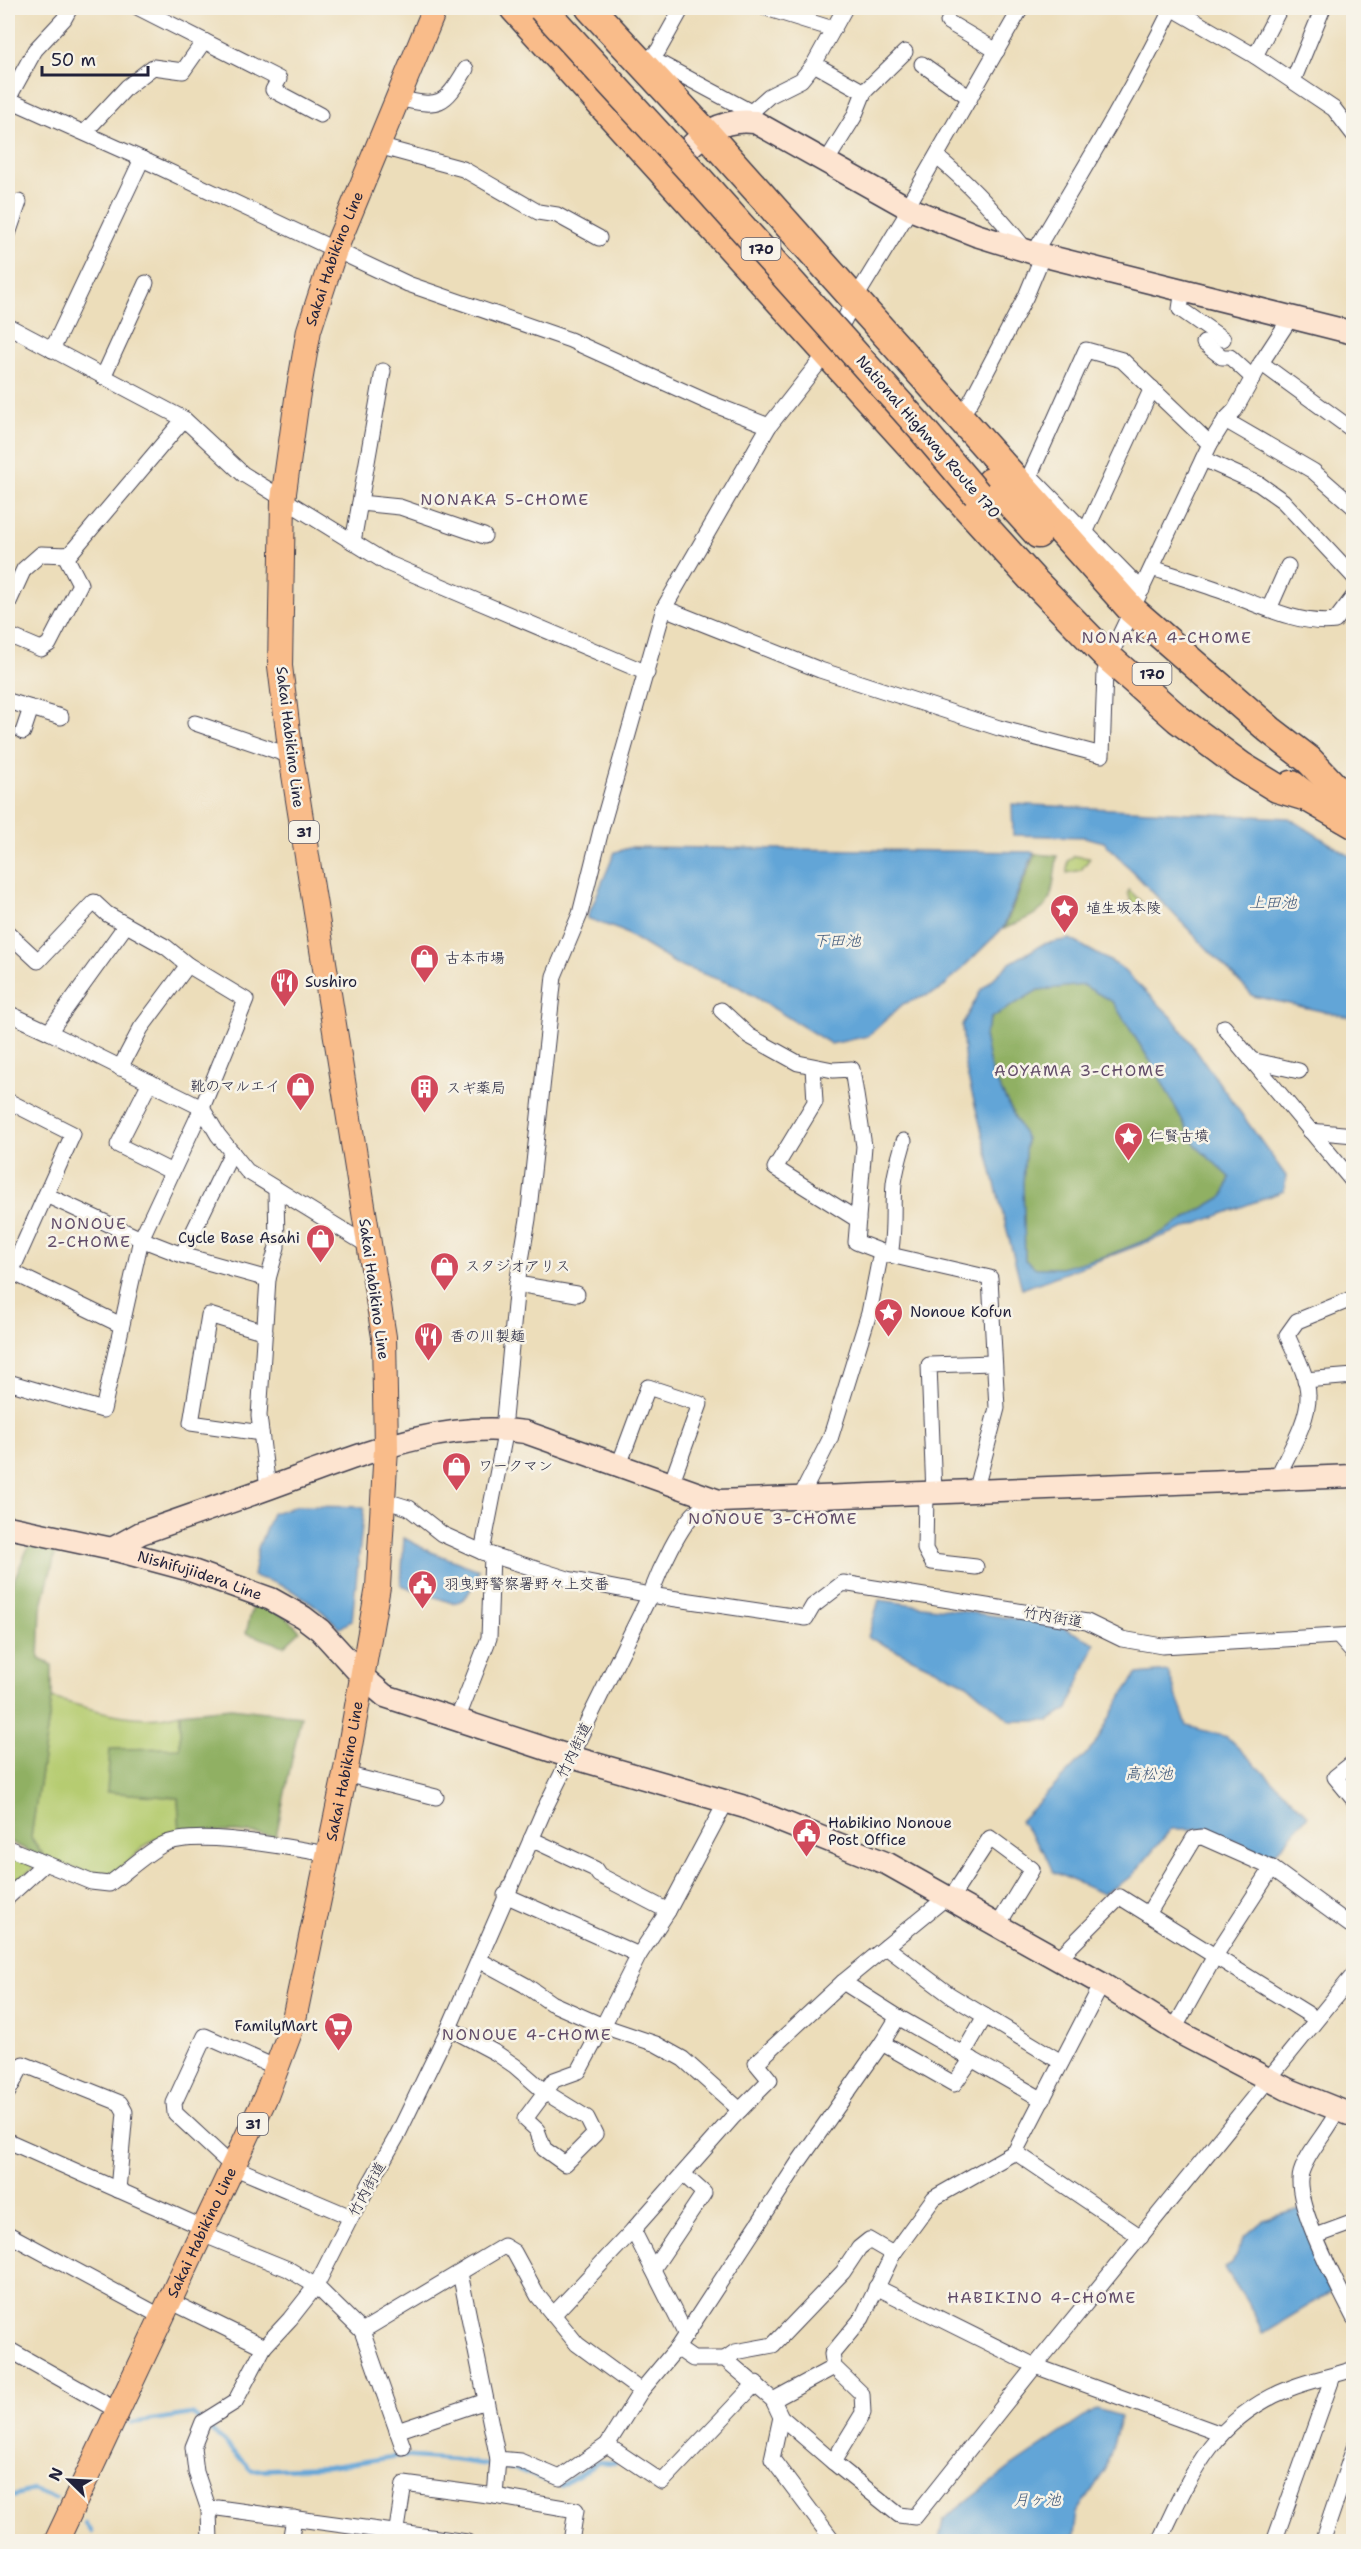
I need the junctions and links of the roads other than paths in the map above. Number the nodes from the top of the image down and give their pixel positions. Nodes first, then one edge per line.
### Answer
1 (70, 8) edge
2 (139, 8) edge
3 (435, 8) edge
4 (514, 8) edge
5 (542, 8) edge
6 (565, 8) edge
7 (590, 8) edge
8 (682, 8) edge
9 (766, 8) edge
10 (845, 8) edge
11 (1021, 8) edge
12 (1172, 8) edge
13 (1280, 8) edge
14 (1323, 8) edge
15 (948, 22) dead end
16 (833, 29) junction
17 (204, 41) junction
18 (997, 51) junction
19 (905, 52) dead end
20 (1255, 56) junction
21 (646, 61) junction
22 (814, 64) junction
23 (922, 64) dead end
24 (466, 69) dead end
25 (1293, 81) junction
26 (864, 92) junction
27 (398, 98) junction
28 (970, 98) junction
29 (8, 99) edge
30 (320, 115) dead end
31 (746, 116) junction
32 (85, 132) junction
33 (706, 133) junction
34 (1353, 135) edge
35 (378, 146) junction
36 (937, 157) junction
37 (142, 159) junction
38 (826, 162) junction
39 (664, 172) junction
40 (19, 202) dead end
41 (909, 208) junction
42 (8, 234) edge
43 (599, 238) dead end
44 (335, 250) junction
45 (1034, 253) junction
46 (146, 283) dead end
47 (1183, 290) junction
48 (855, 299) junction
49 (1292, 317) junction
50 (8, 326) edge
51 (1353, 333) edge
52 (1223, 339) dead end
53 (1204, 343) dead end
54 (52, 350) junction
55 (828, 351) junction
56 (1261, 363) junction
57 (383, 371) dead end
58 (103, 377) junction
59 (1253, 378) junction
60 (1152, 388) junction
61 (184, 419) junction
62 (1225, 420) junction
63 (769, 426) junction
64 (968, 426) junction
65 (1353, 431) edge
66 (1210, 444) junction
67 (1203, 459) junction
68 (1030, 475) junction
69 (984, 488) junction
70 (283, 500) junction
71 (360, 503) junction
72 (1353, 507) edge
73 (1085, 533) junction
74 (484, 536) dead end
75 (353, 542) junction
76 (65, 555) junction
77 (1288, 566) dead end
78 (1152, 568) junction
79 (1353, 577) edge
80 (1353, 596) edge
81 (8, 604) edge
82 (664, 608) junction
83 (1269, 609) junction
84 (1125, 625) junction
85 (8, 635) edge
86 (647, 672) junction
87 (8, 700) edge
88 (32, 708) junction
89 (61, 717) dead end
90 (195, 723) dead end
91 (23, 732) dead end
92 (291, 756) junction
93 (1347, 798) edge
94 (1353, 824) edge
95 (126, 925) junction
96 (8, 936) edge
97 (188, 965) junction
98 (721, 1010) dead end
99 (8, 1013) edge
100 (1224, 1027) dead end
101 (49, 1032) junction
102 (1251, 1060) junction
103 (813, 1067) junction
104 (120, 1068) junction
105 (1299, 1071) dead end
106 (150, 1082) junction
107 (8, 1101) edge
108 (202, 1108) junction
109 (1310, 1131) junction
110 (1353, 1135) edge
111 (904, 1141) dead end
112 (232, 1152) junction
113 (172, 1172) junction
114 (1353, 1183) edge
115 (276, 1189) junction
116 (46, 1195) junction
117 (858, 1220) junction
118 (141, 1239) junction
119 (369, 1246) junction
120 (886, 1253) junction
121 (182, 1255) junction
122 (10, 1276) edge
123 (268, 1279) junction
124 (517, 1284) junction
125 (578, 1294) dead end
126 (1353, 1298) edge
127 (121, 1325) junction
128 (265, 1332) junction
129 (993, 1363) junction
130 (1353, 1376) edge
131 (1305, 1380) junction
132 (8, 1382) edge
133 (505, 1429) junction
134 (261, 1432) junction
135 (386, 1448) junction
136 (618, 1466) junction
137 (1353, 1476) edge
138 (1277, 1478) junction
139 (671, 1484) junction
140 (268, 1488) junction
141 (975, 1492) junction
142 (930, 1494) junction
143 (800, 1498) junction
144 (383, 1500) junction
145 (719, 1501) junction
146 (8, 1527) edge
147 (112, 1549) junction
148 (487, 1554) junction
149 (976, 1567) dead end
150 (650, 1595) junction
151 (1346, 1636) edge
152 (1353, 1654) edge
153 (363, 1677) junction
154 (458, 1720) junction
155 (571, 1757) junction
156 (1353, 1762) edge
157 (345, 1774) junction
158 (436, 1797) dead end
159 (1353, 1800) edge
160 (726, 1802) junction
161 (531, 1839) junction
162 (8, 1848) edge
163 (328, 1854) junction
164 (44, 1864) junction
165 (1272, 1868) junction
166 (505, 1895) junction
167 (8, 1897) edge
168 (950, 1897) junction
169 (668, 1911) junction
170 (1148, 1914) junction
171 (998, 1925) junction
172 (1353, 1928) edge
173 (886, 1947) junction
174 (639, 1955) junction
175 (1215, 1956) junction
176 (1058, 1959) junction
177 (479, 1960) junction
178 (843, 1982) junction
179 (1351, 1982) edge
180 (1102, 1984) junction
181 (985, 2016) junction
182 (898, 2017) junction
183 (1316, 2019) junction
184 (603, 2026) junction
185 (449, 2028) junction
186 (1174, 2029) junction
187 (882, 2043) junction
188 (967, 2057) junction
189 (1061, 2062) junction
190 (277, 2068) junction
191 (1269, 2080) junction
192 (8, 2092) edge
193 (545, 2092) junction
194 (1043, 2100) junction
195 (740, 2110) junction
196 (1346, 2113) edge
197 (8, 2140) edge
198 (1015, 2152) junction
199 (233, 2167) junction
200 (683, 2174) junction
201 (118, 2190) junction
202 (351, 2217) junction
203 (1353, 2222) edge
204 (633, 2230) junction
205 (203, 2231) junction
206 (1316, 2236) junction
207 (9, 2238) edge
208 (1141, 2238) junction
209 (893, 2254) junction
210 (652, 2269) junction
211 (460, 2274) junction
212 (316, 2286) junction
213 (876, 2287) junction
214 (1348, 2291) edge
215 (166, 2309) junction
216 (553, 2315) junction
217 (1353, 2318) edge
218 (362, 2331) junction
219 (681, 2341) junction
220 (264, 2347) junction
221 (8, 2349) edge
222 (725, 2359) junction
223 (1035, 2366) junction
224 (834, 2367) junction
225 (1353, 2369) edge
226 (1334, 2376) junction
227 (756, 2383) junction
228 (640, 2391) junction
229 (773, 2400) junction
230 (486, 2401) junction
231 (118, 2411) junction
232 (781, 2417) junction
233 (397, 2431) junction
234 (1221, 2434) junction
235 (607, 2445) junction
236 (403, 2447) dead end
237 (1353, 2448) edge
238 (498, 2459) junction
239 (833, 2462) junction
240 (495, 2496) junction
241 (209, 2510) junction
242 (294, 2518) junction
243 (396, 2536) edge
244 (56, 2541) edge
245 (210, 2541) edge
246 (290, 2541) edge
247 (467, 2541) edge
248 (571, 2541) edge
249 (834, 2541) edge
250 (1159, 2541) edge
251 (1274, 2541) edge
252 (1322, 2541) edge

1 - 29 street
2 - 17 street
3 - 27 main road, Sakai Habikino Line / 31
4 - 39 highway
5 - 69 highway, National Highway Route 170 / 170, bridge
6 - 69 highway, National Highway Route 170 / 170
7 - 21 highway
8 - 21 street
9 - 16 street
10 - 16 street
11 - 18 street
12 - 20 street
12 - 45 street
13 - 20 street
14 - 25 street
15 - 18 street
16 - 22 street
17 - 30 street
17 - 32 street
18 - 28 street
19 - 26 street
20 - 25 street
21 - 31 street
21 - 33 highway
22 - 26 street
22 - 31 street
23 - 28 street
24 - 27 street
25 - 34 street
26 - 38 street
27 - 35 main road, Sakai Habikino Line / 31
28 - 36 street
29 - 32 street
31 - 33 street
31 - 38 street
32 - 37 street
33 - 39 street
33 - 48 highway
35 - 43 street
35 - 44 main road, Sakai Habikino Line / 31
36 - 41 street
36 - 45 street
37 - 44 street
37 - 54 street
38 - 41 street
39 - 55 highway
40 - 42 street
41 - 45 street
41 - 48 street
44 - 63 street
44 - 70 main road, Sakai Habikino Line / 31
45 - 47 street
45 - 64 street
46 - 58 street
47 - 49 street
47 - 52 street
48 - 55 street
48 - 64 highway
49 - 51 street
49 - 56 street
50 - 54 street
53 - 59 street
54 - 58 street
55 - 63 street
55 - 84 highway
56 - 59 street
56 - 65 street
57 - 71 street
58 - 61 street
59 - 62 street
60 - 66 street
60 - 68 street
60 - 73 street
61 - 70 street
61 - 76 street
62 - 66 street
62 - 72 street
63 - 82 street
64 - 68 street
64 - 84 highway
66 - 67 street
67 - 78 street
67 - 79 street
68 - 73 street
69 - 84 highway, National Highway Route 170 / 170
70 - 75 street
70 - 92 main road, Sakai Habikino Line / 31
71 - 74 street
71 - 75 street
73 - 84 street
75 - 86 street
76 - 81 street
76 - 85 street
77 - 83 street
78 - 83 street
78 - 84 street
80 - 83 street
82 - 84 street
82 - 86 street
84 - 93 highway, National Highway Route 170 / 170
84 - 94 highway
86 - 124 street
87 - 88 street
88 - 89 street
88 - 91 street
90 - 92 street
92 - 119 main road, Sakai Habikino Line / 31
95 - 96 street
95 - 97 street
95 - 101 street
97 - 104 street
97 - 108 street
98 - 103 street
99 - 101 street
100 - 102 street
101 - 104 street
102 - 105 street
102 - 109 street
103 - 117 street
103 - 117 street
104 - 106 street
106 - 108 street
106 - 113 street
107 - 116 street
108 - 112 street
108 - 113 street
109 - 110 street
109 - 114 street
111 - 120 street
112 - 115 street
112 - 121 street
113 - 118 street
115 - 119 street
115 - 123 street
116 - 118 street
116 - 122 street
117 - 120 street
118 - 121 street
118 - 127 street
119 - 135 main road, Sakai Habikino Line / 31
120 - 129 street
120 - 143 street
121 - 123 street
122 - 127 street
123 - 128 street
124 - 125 street
124 - 133 street
126 - 131 street
127 - 132 street
128 - 134 street
128 - 134 street
129 - 141 street
129 - 142 street
130 - 131 street
131 - 138 street
133 - 135 street
133 - 136 street
133 - 148 street
134 - 140 street
135 - 140 street
135 - 144 main road, Sakai Habikino Line / 31
136 - 139 street
136 - 139 street
137 - 138 street
138 - 141 street
139 - 145 street
140 - 147 street
141 - 142 street
142 - 143 street
142 - 149 street
143 - 145 street
144 - 148 street
144 - 153 main road, Sakai Habikino Line / 31
145 - 150 street
146 - 147 street, Nishifujiidera Line
147 - 153 street, Nishifujiidera Line
148 - 150 street
148 - 154 street
150 - 151 street, 竹内街道
150 - 155 street, 竹内街道
151 - 152 street
153 - 154 street, Nishifujiidera Line
153 - 157 main road, Sakai Habikino Line / 31
154 - 155 street, Nishifujiidera Line
155 - 160 street, Nishifujiidera Line
155 - 161 street, 竹内街道
156 - 159 street
157 - 158 street
157 - 163 main road, Sakai Habikino Line / 31
160 - 168 street, Nishifujiidera Line
160 - 169 street
161 - 166 street, 竹内街道
161 - 169 street
162 - 164 street
163 - 164 street
163 - 190 main road, Sakai Habikino Line / 31
164 - 167 street
165 - 170 street
165 - 172 street
165 - 175 street
166 - 174 street
166 - 177 street, 竹内街道
168 - 171 street, Nishifujiidera Line
168 - 171 street
168 - 173 street
169 - 174 street
170 - 175 street
170 - 176 street
171 - 176 street, Nishifujiidera Line
173 - 178 street
173 - 181 street
174 - 184 street
175 - 183 street
175 - 186 street
176 - 180 street, Nishifujiidera Line
177 - 184 street
177 - 185 street, 竹内街道
178 - 182 street
178 - 195 street
179 - 183 street
180 - 186 street, Nishifujiidera Line
180 - 189 street
181 - 188 street
181 - 189 street
182 - 187 street
182 - 188 street
183 - 191 street
184 - 193 street
184 - 195 street
185 - 193 street
185 - 202 street, 竹内街道
186 - 191 street, Nishifujiidera Line
187 - 188 street
187 - 219 street
188 - 194 street
189 - 194 street
190 - 199 main road, Sakai Habikino Line / 31
190 - 199 street
191 - 196 street, Nishifujiidera Line
191 - 208 street
192 - 201 street
193 - 193 street
194 - 198 street
195 - 200 street
196 - 206 street
197 - 201 street
198 - 208 street
198 - 209 street
199 - 202 street
199 - 205 main road, Sakai Habikino Line / 31
200 - 204 street
200 - 210 street
201 - 205 street
202 - 212 street, 竹内街道
203 - 206 street
204 - 210 street
204 - 216 street
205 - 212 street
205 - 215 main road, Sakai Habikino Line / 31
206 - 214 street
207 - 215 street
208 - 223 street
209 - 213 street
209 - 222 street
210 - 219 street
211 - 216 street
211 - 218 street
211 - 230 street
212 - 218 street
212 - 220 street, 竹内街道
213 - 223 street
213 - 224 street
214 - 217 street
215 - 220 street
215 - 231 main road, Sakai Habikino Line / 31
216 - 228 street
218 - 233 street
219 - 222 street
219 - 228 street
220 - 241 street, 竹内街道
221 - 231 street
222 - 227 street
223 - 234 street
223 - 239 street
224 - 229 street
224 - 239 street
225 - 226 street
226 - 234 street
226 - 251 street
227 - 229 street
227 - 235 street
228 - 235 street
229 - 232 street
230 - 233 street
230 - 238 street
231 - 244 main road, Sakai Habikino Line / 31
232 - 239 street
232 - 249 street
233 - 236 street
234 - 250 street
235 - 238 street
237 - 252 street
238 - 240 street
240 - 243 street
240 - 248 street
241 - 242 street
241 - 245 street, 竹内街道
242 - 243 street
242 - 246 street
243 - 247 street

